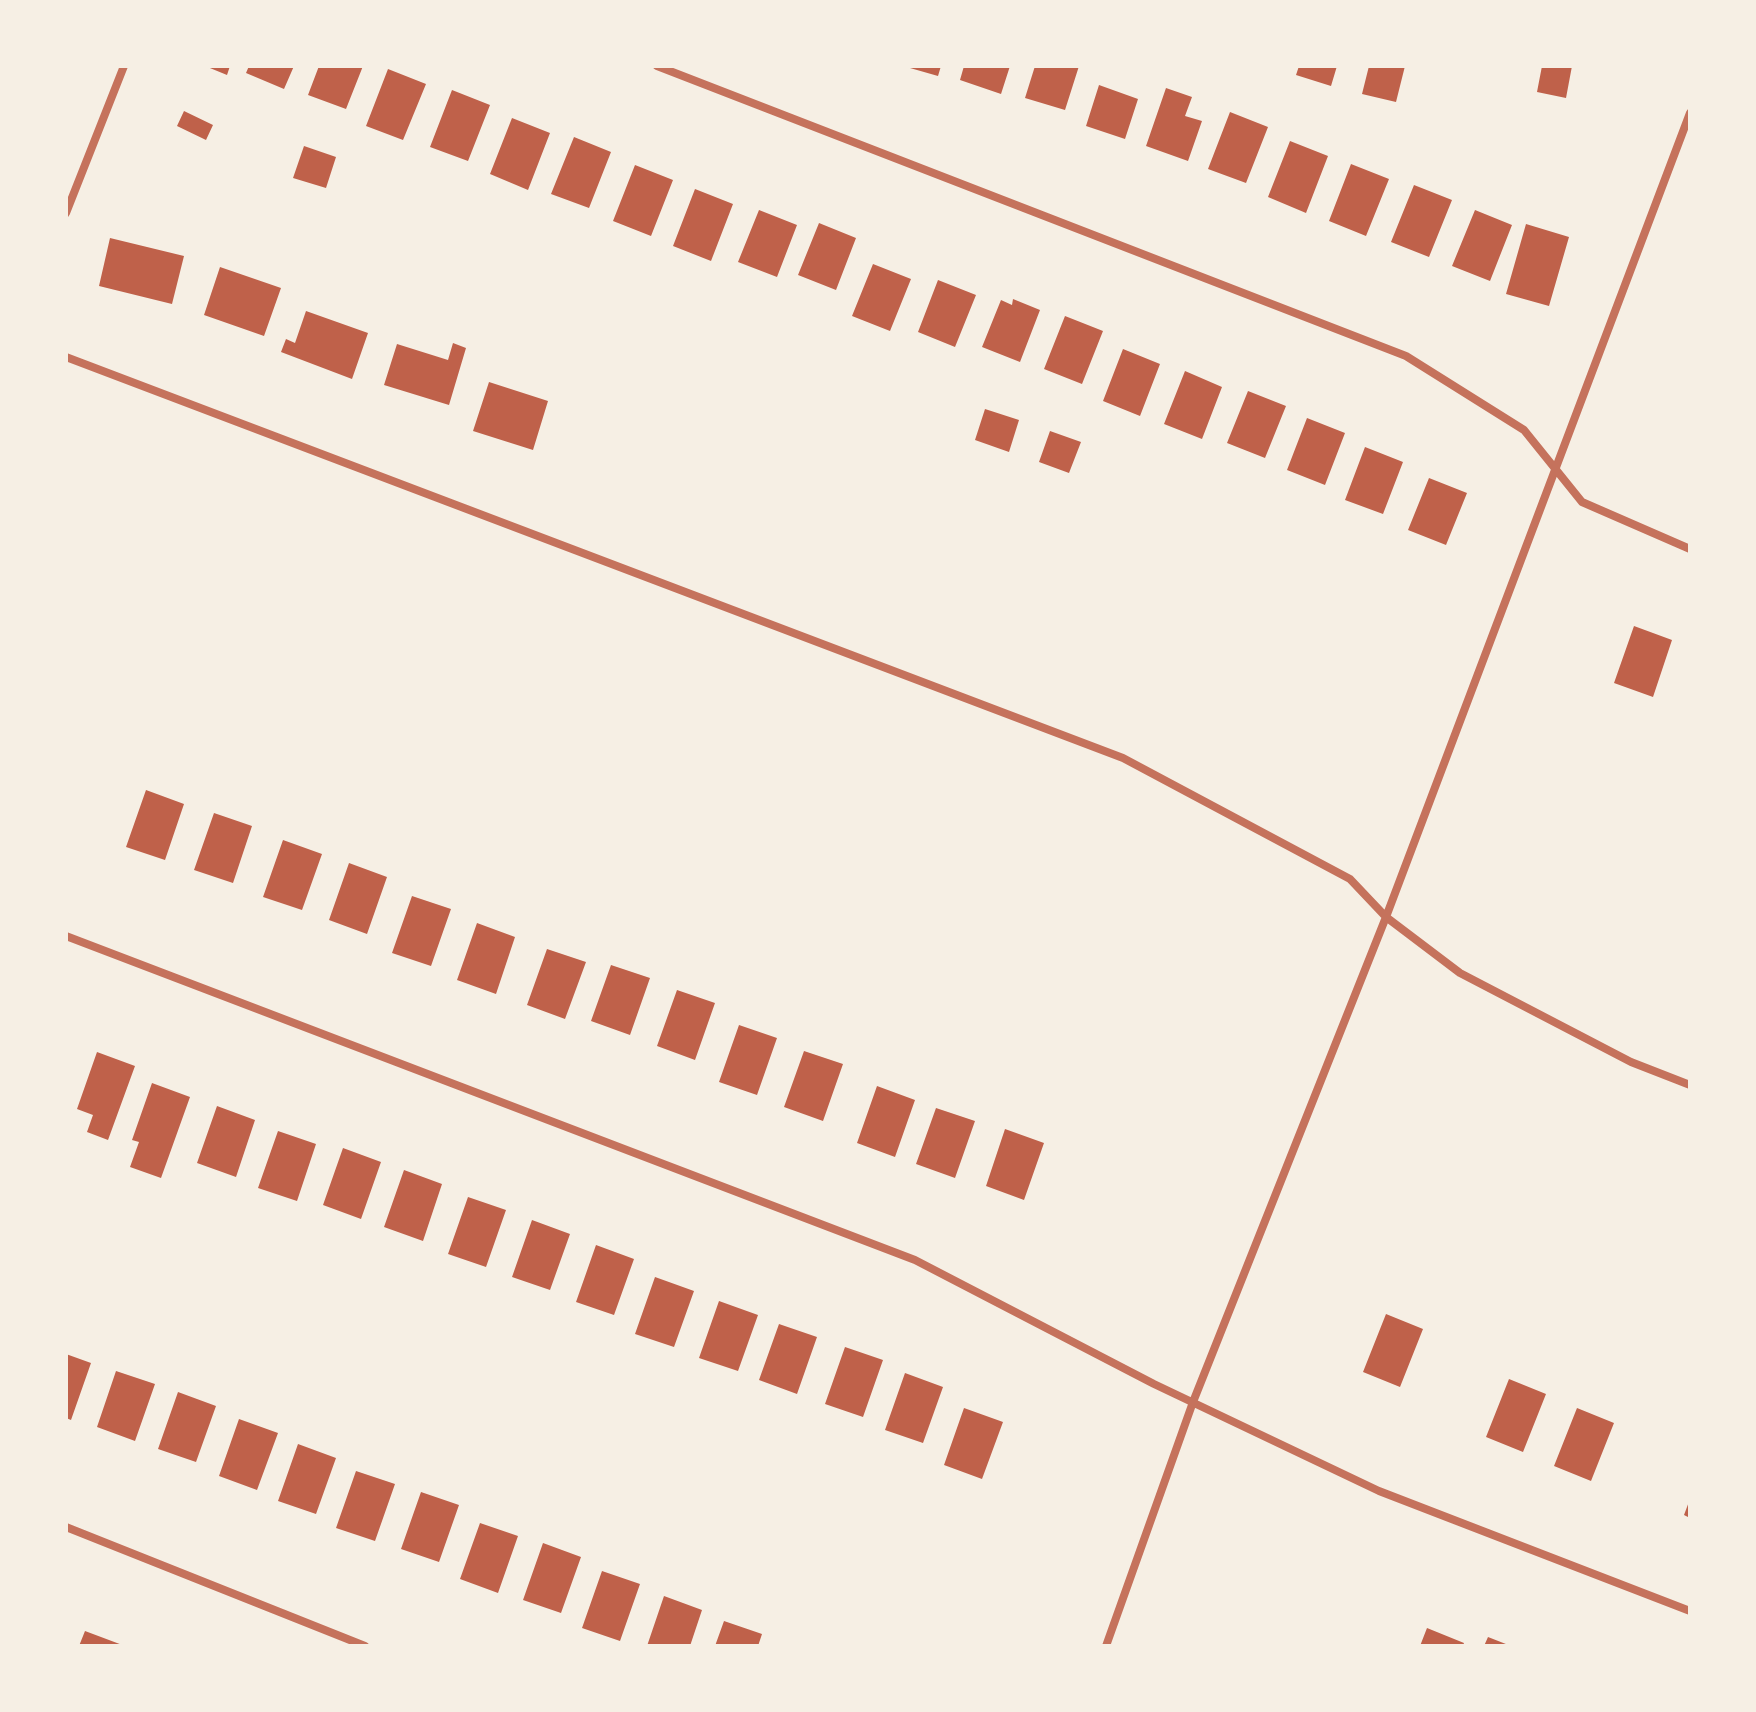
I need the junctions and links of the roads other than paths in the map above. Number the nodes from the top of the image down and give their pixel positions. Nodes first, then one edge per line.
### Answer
1 (124, 66) edge
2 (657, 66) edge
3 (1690, 113) edge
4 (66, 213) edge
5 (66, 357) edge
6 (1554, 470) junction
7 (1690, 549) edge
8 (1386, 917) junction
9 (66, 936) edge
10 (1690, 1085) edge
11 (1193, 1402) junction
12 (66, 1527) edge
13 (1690, 1611) edge
14 (365, 1646) edge
15 (1106, 1646) edge

1 - 4 street
2 - 6 street
3 - 6 street
5 - 8 street
6 - 7 street
6 - 8 street
8 - 10 street
8 - 11 street
9 - 11 street
11 - 13 street
11 - 15 street
12 - 14 street

